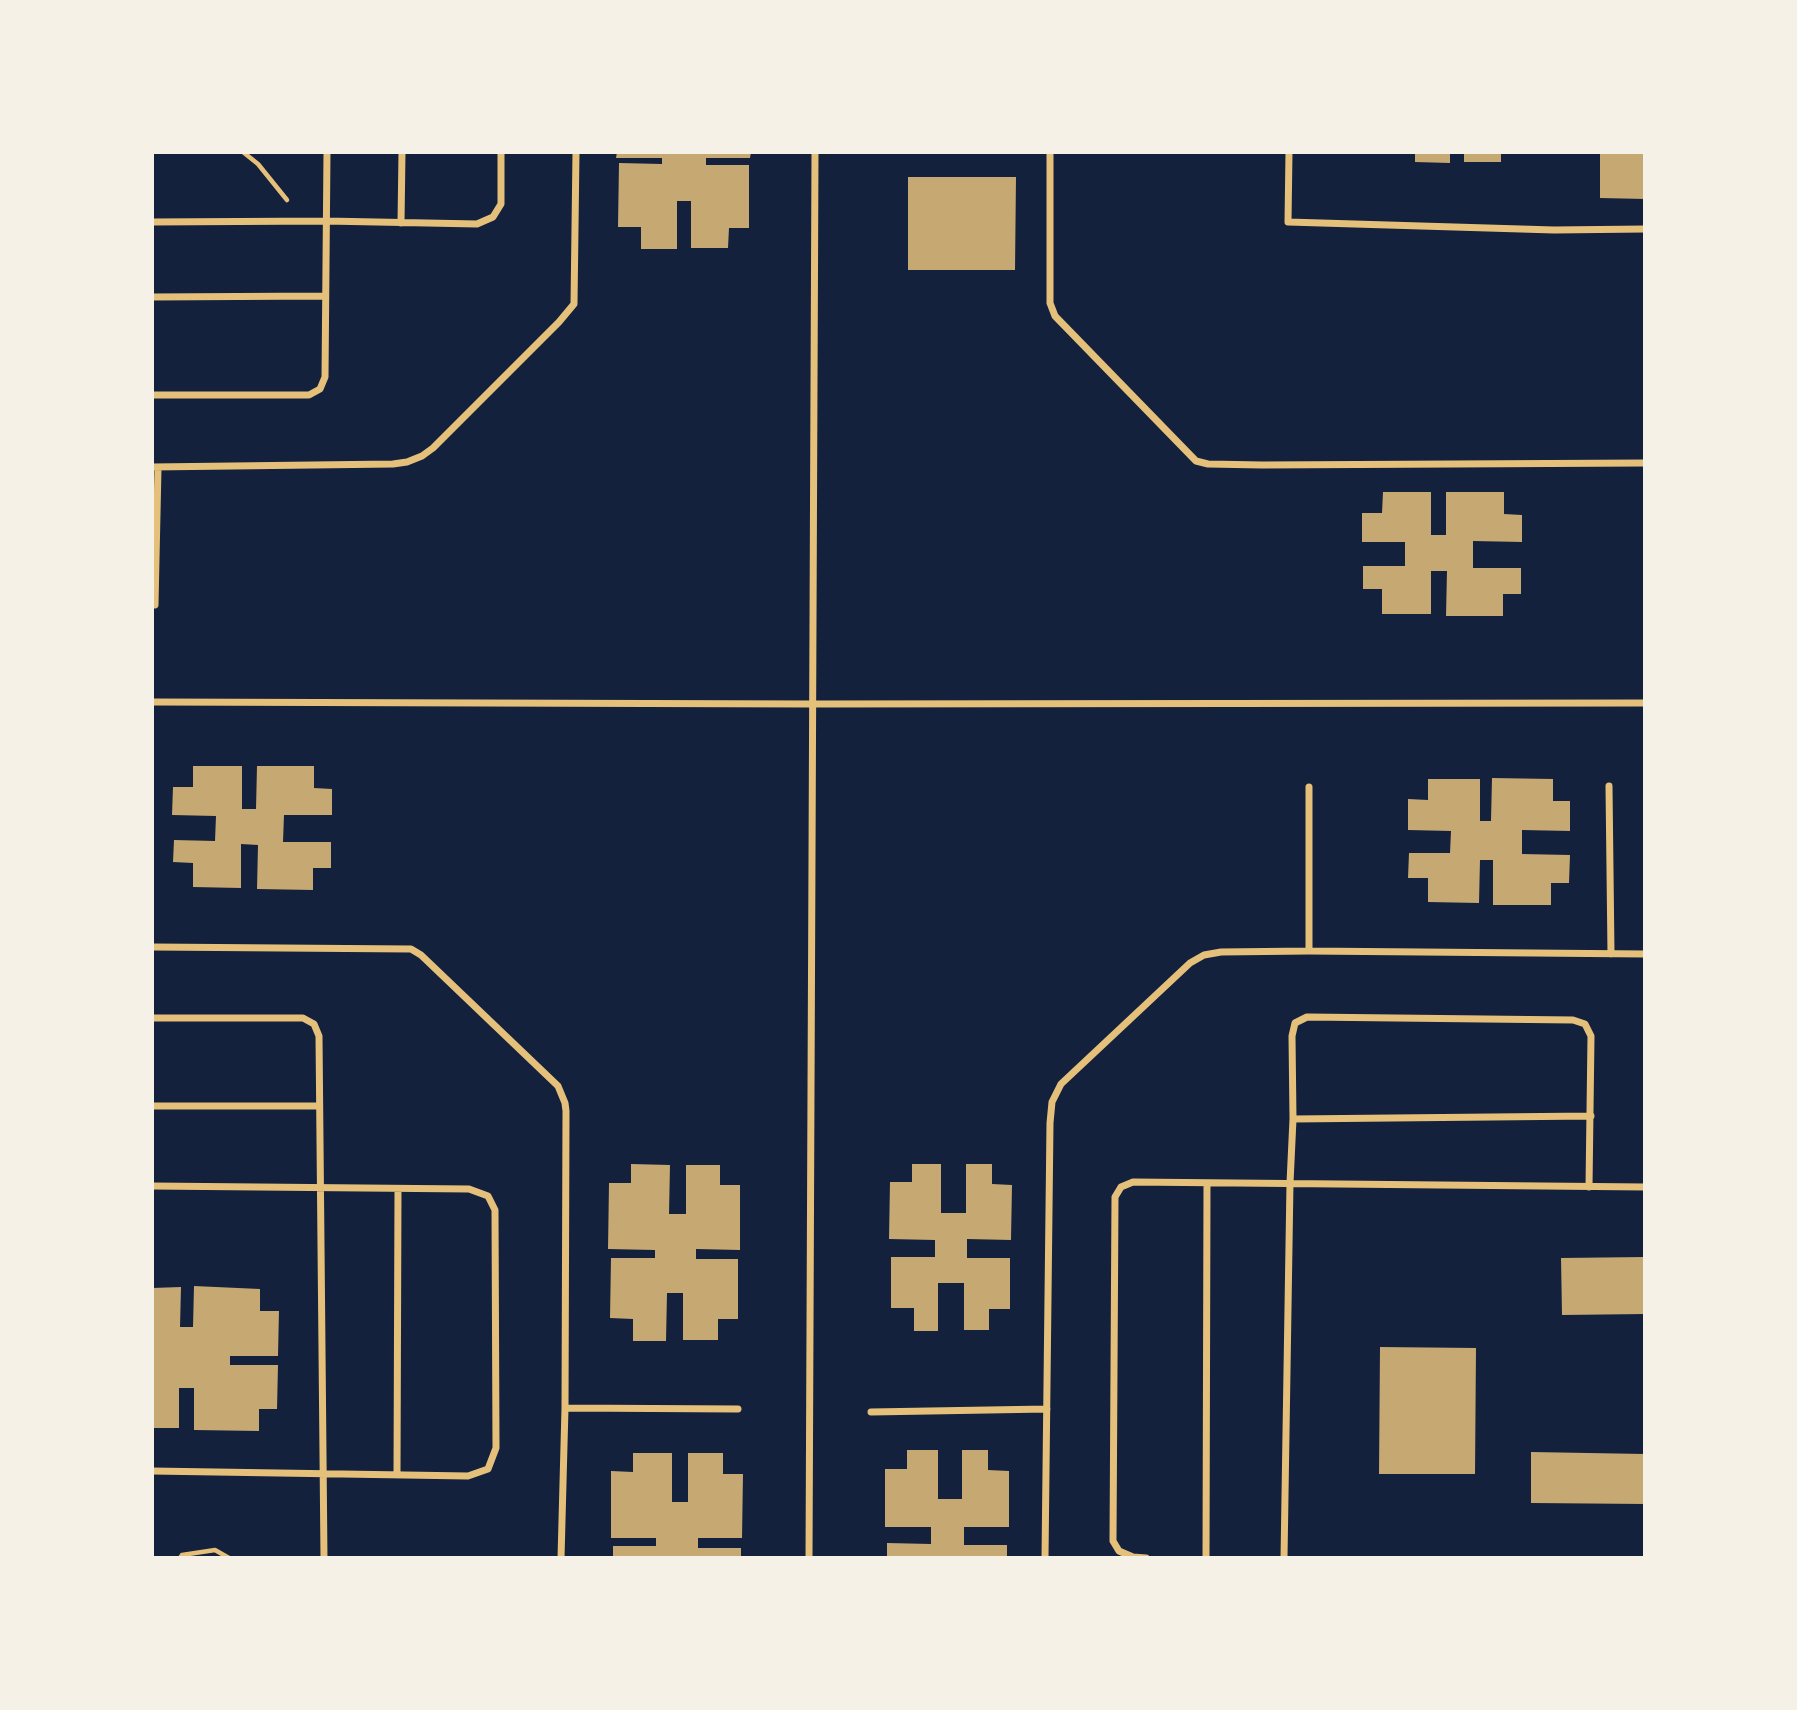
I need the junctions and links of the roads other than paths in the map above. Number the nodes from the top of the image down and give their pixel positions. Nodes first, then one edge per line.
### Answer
1 (327, 152) edge
2 (402, 152) edge
3 (501, 152) edge
4 (576, 152) edge
5 (815, 152) edge
6 (1050, 152) edge
7 (1289, 152) edge
8 (326, 221) junction
9 (152, 222) edge
10 (401, 223) junction
11 (1645, 229) edge
12 (326, 296) junction
13 (152, 297) edge
14 (152, 395) edge
15 (1645, 463) edge
16 (155, 468) edge
17 (155, 605) dead end
18 (152, 702) edge
19 (1645, 703) edge
20 (812, 704) junction
21 (1609, 786) dead end
22 (1310, 787) dead end
23 (152, 947) edge
24 (1309, 951) junction
25 (1611, 954) junction
26 (1645, 954) edge
27 (152, 1018) edge
28 (152, 1106) edge
29 (318, 1106) junction
30 (1591, 1116) junction
31 (1293, 1119) junction
32 (1207, 1183) junction
33 (1290, 1183) junction
34 (152, 1186) edge
35 (1589, 1187) junction
36 (1645, 1187) edge
37 (321, 1188) junction
38 (398, 1189) junction
39 (565, 1408) junction
40 (738, 1409) dead end
41 (1047, 1409) junction
42 (871, 1412) dead end
43 (152, 1471) edge
44 (324, 1474) junction
45 (397, 1474) junction
46 (324, 1558) edge
47 (561, 1558) edge
48 (809, 1558) edge
49 (1045, 1558) edge
50 (1146, 1558) edge
51 (1206, 1558) edge
52 (1284, 1558) edge

1 - 8 street
2 - 10 street
3 - 10 street
4 - 16 street
5 - 20 street
6 - 15 street
7 - 11 street
8 - 9 street
8 - 10 street
8 - 12 street
12 - 13 street
12 - 14 street
16 - 17 street
18 - 20 street
19 - 20 street
20 - 48 street
21 - 25 street
22 - 24 street
23 - 39 street
24 - 25 street
24 - 41 street
25 - 26 street
27 - 29 street
28 - 29 street
29 - 37 street
30 - 31 street
30 - 31 street
30 - 35 street
31 - 33 street
32 - 33 street
32 - 50 street
32 - 51 street
33 - 35 street
33 - 52 street
34 - 37 street
35 - 36 street
37 - 38 street
37 - 44 street
38 - 45 street
38 - 45 street
39 - 40 street
39 - 47 street
41 - 42 street
41 - 49 street
43 - 44 street
44 - 45 street
44 - 46 street

